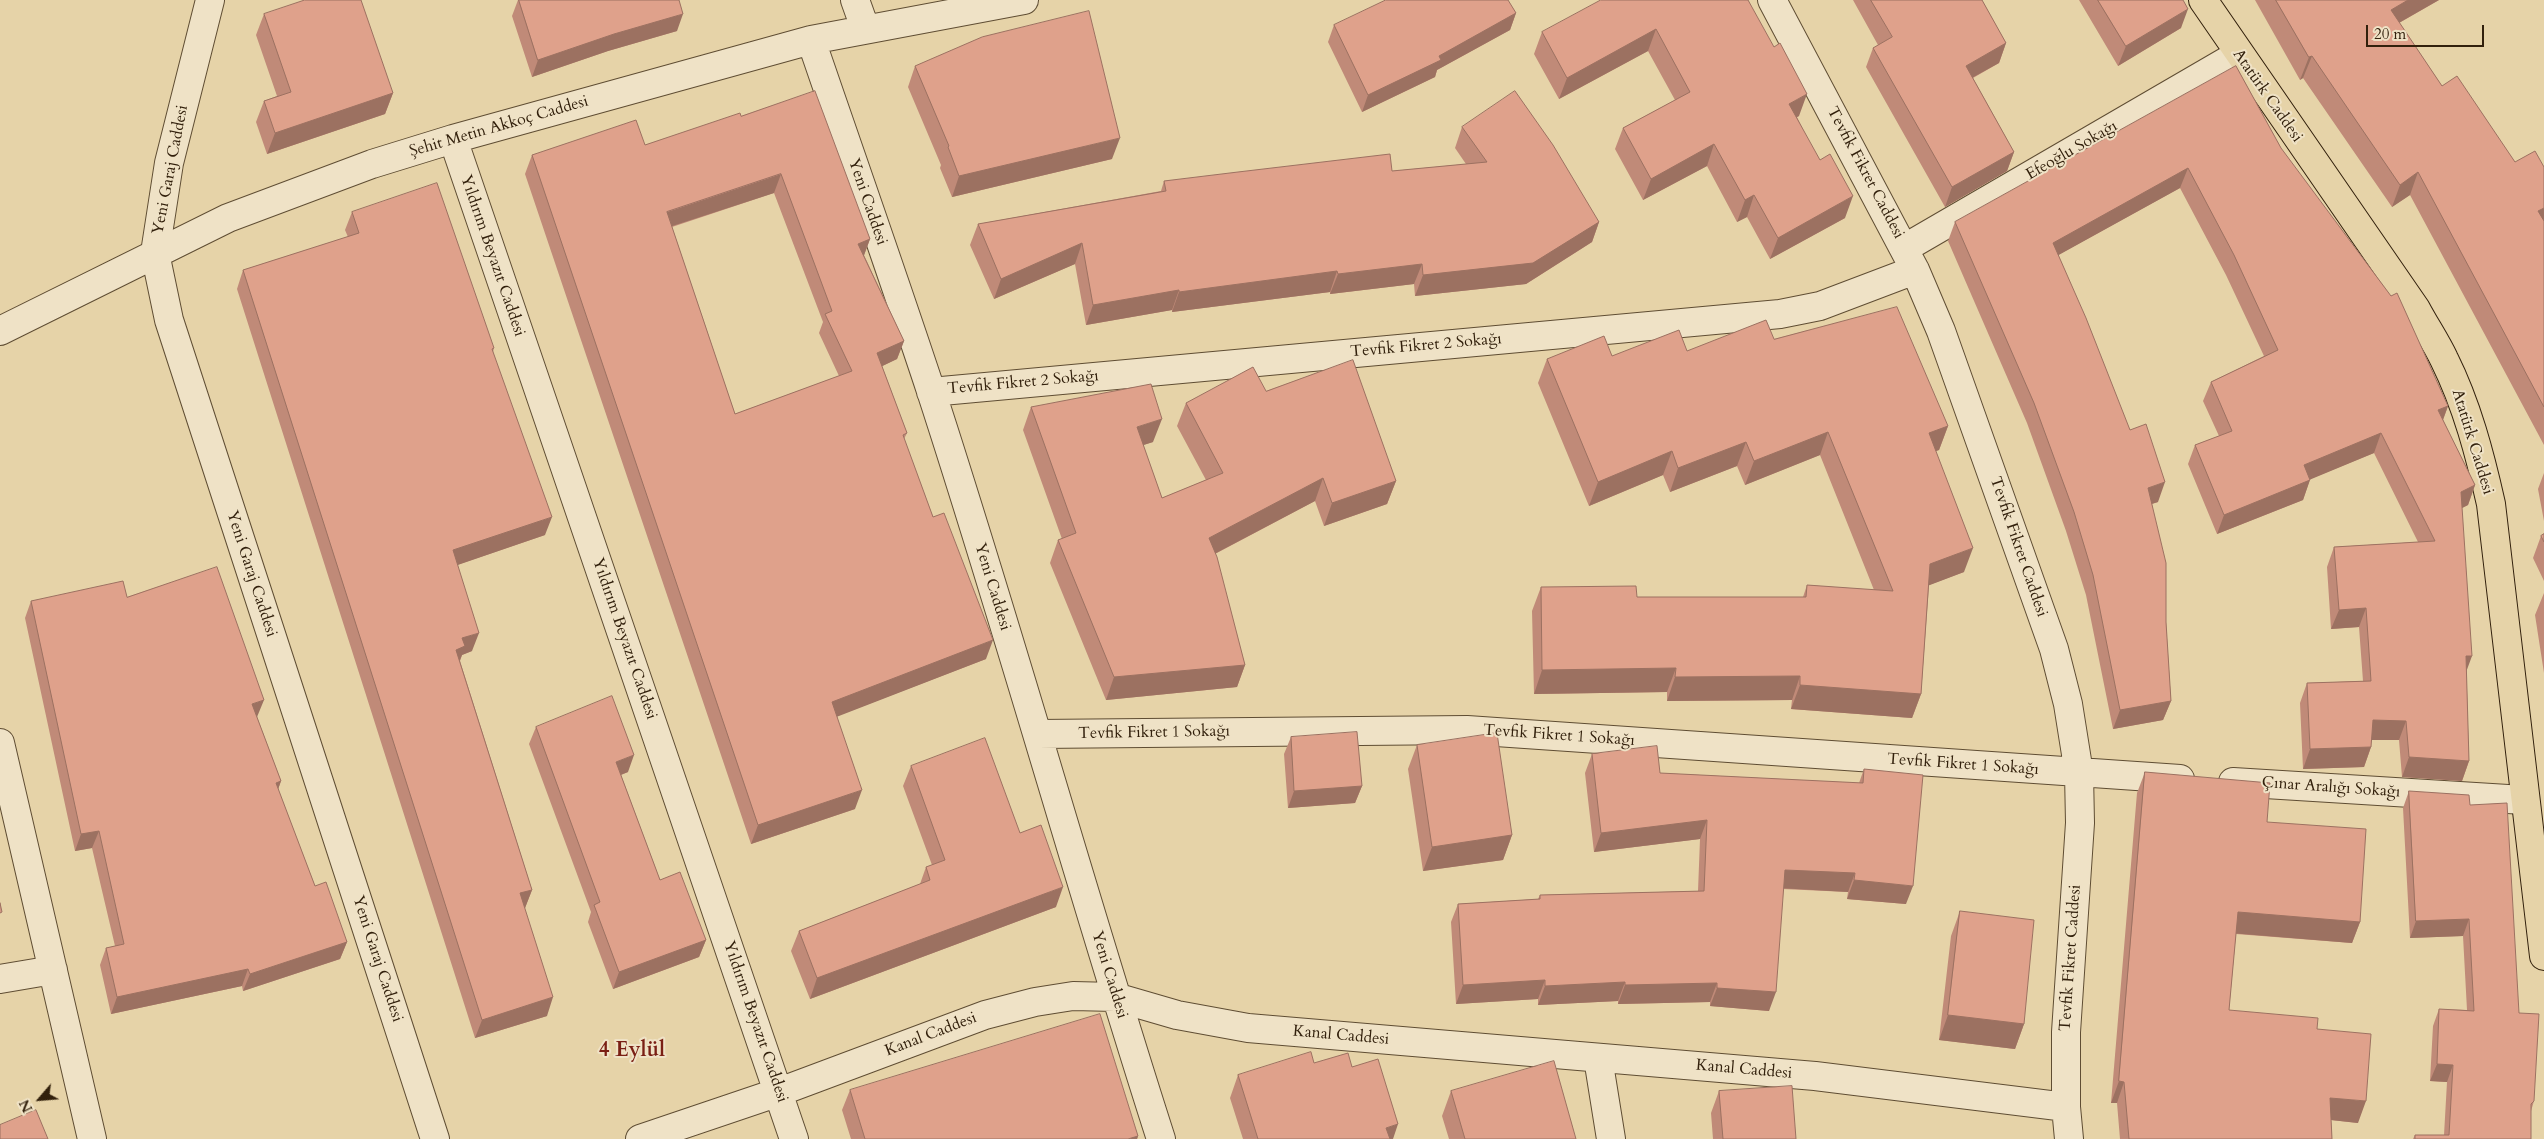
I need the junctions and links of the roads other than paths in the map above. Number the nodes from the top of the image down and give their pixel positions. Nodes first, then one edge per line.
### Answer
1 (210, 0) edge
2 (855, 0) edge
3 (1024, 0) edge
4 (1772, 0) edge
5 (2203, 0) edge
6 (865, 28) junction
7 (811, 40) junction
8 (2238, 54) junction
9 (452, 139) junction
10 (154, 253) junction
11 (1910, 259) junction
12 (0, 330) edge
13 (931, 392) junction
14 (1038, 734) junction
15 (0, 743) edge
16 (2079, 773) junction
17 (2524, 800) junction
18 (2544, 956) edge
19 (53, 970) junction
20 (0, 978) edge
21 (1116, 997) junction
22 (1598, 1058) junction
23 (779, 1092) junction
24 (2066, 1107) junction
25 (92, 1139) edge
26 (435, 1139) edge
27 (640, 1139) edge
28 (794, 1139) edge
29 (1161, 1139) edge
30 (1611, 1139) edge
31 (2069, 1139) edge

1 - 10 street, Yeni Garaj Caddesi
2 - 6 street
3 - 6 street, Şehit Metin Akkoç Caddesi
4 - 11 street, Tevfik Fikret Caddesi
5 - 8 main road, Atatürk Caddesi
6 - 7 street, Şehit Metin Akkoç Caddesi
7 - 9 street, Şehit Metin Akkoç Caddesi
7 - 13 street, Yeni Caddesi
8 - 11 street, Efeoğlu Sokağı
8 - 17 main road, Atatürk Caddesi
9 - 10 street, Şehit Metin Akkoç Caddesi
9 - 23 street, Yıldırım Beyazıt Caddesi
10 - 12 street, Şehit Metin Akkoç Caddesi
10 - 26 street, Yeni Garaj Caddesi
11 - 13 street, Tevfik Fikret 2 Sokağı
11 - 16 street, Tevfik Fikret Caddesi
13 - 14 street, Yeni Caddesi
14 - 16 street, Tevfik Fikret 1 Sokağı
14 - 21 street, Yeni Caddesi
15 - 19 street
16 - 17 street, Çınar Aralığı Sokağı
16 - 24 street, Tevfik Fikret Caddesi
17 - 18 main road, Atatürk Caddesi
19 - 20 street
19 - 25 street
21 - 22 street, Kanal Caddesi
21 - 23 street, Kanal Caddesi
21 - 29 street, Yeni Caddesi
22 - 24 street, Kanal Caddesi
22 - 30 street
23 - 27 street, Kanal Caddesi
23 - 28 street, Yıldırım Beyazıt Caddesi
24 - 31 street, Tevfik Fikret Caddesi

